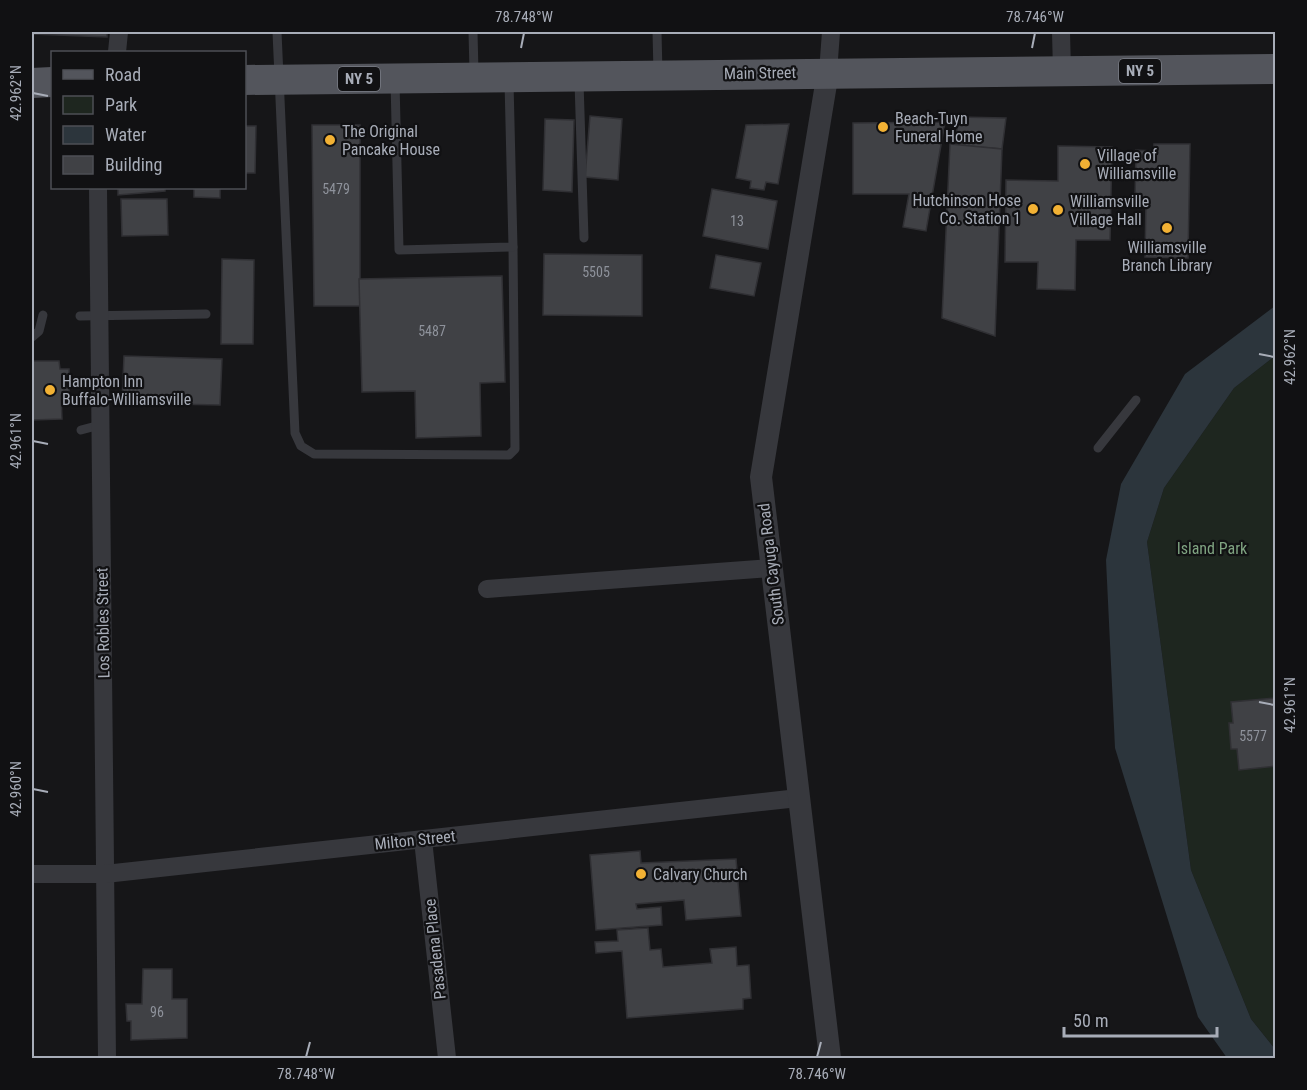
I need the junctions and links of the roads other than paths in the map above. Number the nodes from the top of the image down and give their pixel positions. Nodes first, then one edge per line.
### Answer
1 (119, 32) edge
2 (277, 32) edge
3 (473, 32) edge
4 (657, 32) edge
5 (831, 32) edge
6 (1061, 32) edge
7 (117, 51) edge
8 (1275, 69) edge
9 (1062, 71) junction
10 (828, 72) junction
11 (658, 75) junction
12 (579, 76) junction
13 (509, 77) junction
14 (395, 78) junction
15 (474, 78) junction
16 (246, 80) edge
17 (278, 80) junction
18 (51, 82) edge
19 (32, 83) edge
20 (98, 189) edge
21 (584, 238) dead end
22 (513, 247) junction
23 (206, 314) dead end
24 (43, 315) dead end
25 (99, 315) junction
26 (80, 316) dead end
27 (32, 338) edge
28 (1136, 400) dead end
29 (100, 425) junction
30 (81, 430) dead end
31 (1098, 448) dead end
32 (771, 568) junction
33 (487, 589) dead end
34 (798, 798) junction
35 (423, 840) junction
36 (32, 874) edge
37 (105, 874) junction
38 (107, 1059) edge
39 (447, 1059) edge
40 (830, 1059) edge

1 - 7 street
2 - 17 lane
3 - 15 lane
4 - 11 lane
5 - 10 street
6 - 9 street
8 - 9 main road, Main Street / NY 5
9 - 10 main road, Main Street / NY 5
10 - 11 main road, Main Street / NY 5
10 - 32 street, South Cayuga Road
11 - 12 main road, Main Street / NY 5
12 - 13 main road, Main Street / NY 5
12 - 21 lane
13 - 15 main road, Main Street / NY 5
13 - 22 lane
14 - 15 main road, Main Street / NY 5
14 - 17 main road, Main Street / NY 5
14 - 22 lane
16 - 17 main road, Main Street / NY 5
17 - 22 lane
18 - 19 main road
20 - 25 street, Los Robles Street
23 - 25 lane
24 - 27 lane
25 - 26 lane
25 - 29 street, Los Robles Street
28 - 31 lane
29 - 30 lane
29 - 37 street, Los Robles Street
32 - 33 street
32 - 34 street, South Cayuga Road
34 - 35 street, Milton Street
34 - 40 street, South Cayuga Road
35 - 37 street, Milton Street
35 - 39 street, Pasadena Place
36 - 37 street, Milton Street
37 - 38 street, Los Robles Street

